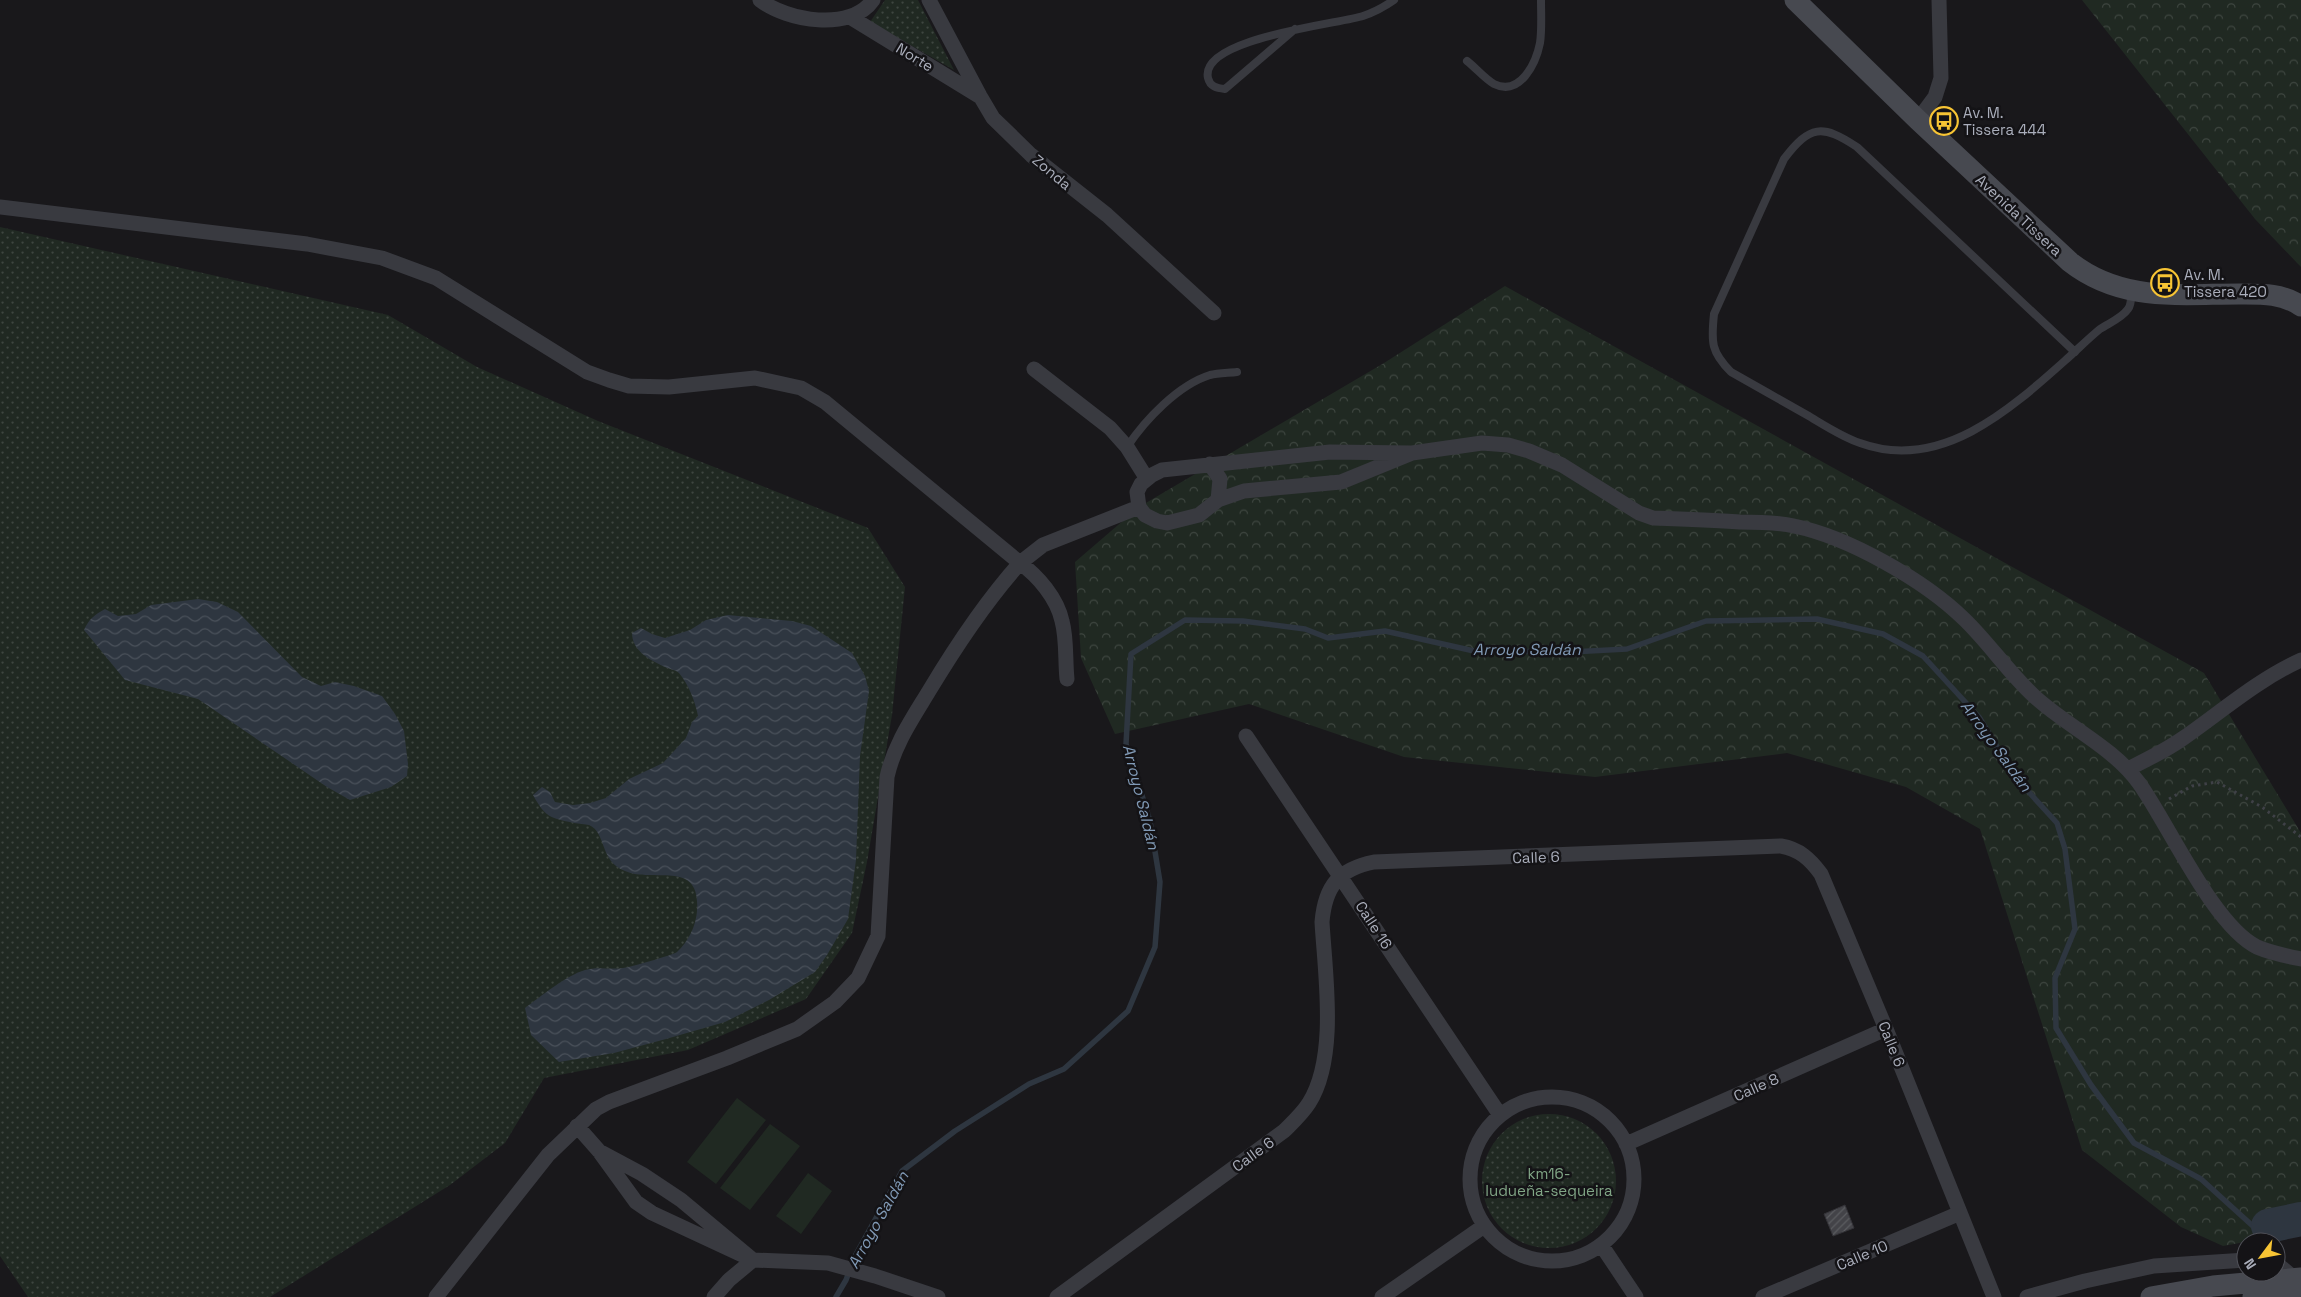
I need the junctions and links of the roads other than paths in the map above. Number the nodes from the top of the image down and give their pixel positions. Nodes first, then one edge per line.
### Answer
1 (760, 0) edge
2 (873, 0) edge
3 (930, 0) edge
4 (1394, 0) edge
5 (1541, 0) edge
6 (1795, 0) edge
7 (1939, 0) edge
8 (850, 17) junction
9 (1295, 29) junction
10 (1467, 61) dead end
11 (980, 96) junction
12 (1918, 120) junction
13 (0, 207) edge
14 (2131, 291) junction
15 (2301, 306) edge
16 (1214, 313) dead end
17 (2074, 352) junction
18 (1034, 369) dead end
19 (1237, 372) dead end
20 (1126, 447) junction
21 (1412, 453) junction
22 (1210, 464) junction
23 (1147, 479) junction
24 (1218, 500) junction
25 (1139, 507) junction
26 (1020, 563) junction
27 (2301, 660) edge
28 (1067, 679) dead end
29 (1246, 736) dead end
30 (2128, 770) junction
31 (1341, 875) junction
32 (2301, 958) edge
33 (1886, 1029) junction
34 (1500, 1116) junction
35 (578, 1126) junction
36 (1626, 1144) junction
37 (599, 1151) junction
38 (1960, 1213) junction
39 (1484, 1226) junction
40 (1602, 1246) junction
41 (753, 1260) junction
42 (2236, 1261) edge
43 (2286, 1272) edge
44 (2299, 1283) edge
45 (436, 1297) edge
46 (714, 1297) edge
47 (938, 1297) edge
48 (1057, 1297) edge
49 (1382, 1297) edge
50 (1636, 1297) edge
51 (1763, 1297) edge
52 (1994, 1297) edge
53 (2027, 1297) edge
54 (2151, 1297) edge
55 (2240, 1297) edge

1 - 8 street
2 - 8 street
3 - 11 street, Zonda
4 - 9 lane
5 - 10 lane
6 - 12 main road, Avenida Tissera
7 - 12 street
8 - 11 street, Norte
9 - 9 lane
11 - 16 street, Zonda
12 - 14 main road, Avenida Tissera
13 - 26 street
14 - 15 main road, Avenida Tissera
14 - 17 lane
17 - 17 lane
18 - 20 street
19 - 20 lane
20 - 23 street
21 - 22 street
21 - 24 street
21 - 30 street
22 - 23 street
22 - 24 street
23 - 25 street
24 - 25 street
25 - 26 street
26 - 28 street
26 - 35 street
27 - 30 street
29 - 31 street, Calle 16
30 - 32 street
31 - 33 street, Calle 6
31 - 34 street, Calle 16
31 - 48 street, Calle 6
33 - 36 street, Calle 8
33 - 38 street, Calle 6
34 - 36 street
34 - 39 street
35 - 37 street
35 - 45 street
36 - 40 street
37 - 41 street
37 - 41 street
38 - 51 street, Calle 10
38 - 52 street, Calle 6
39 - 40 street
39 - 49 street
40 - 50 street
41 - 46 street
41 - 47 street
42 - 53 street
43 - 44 street
44 - 54 main road
44 - 55 main road

